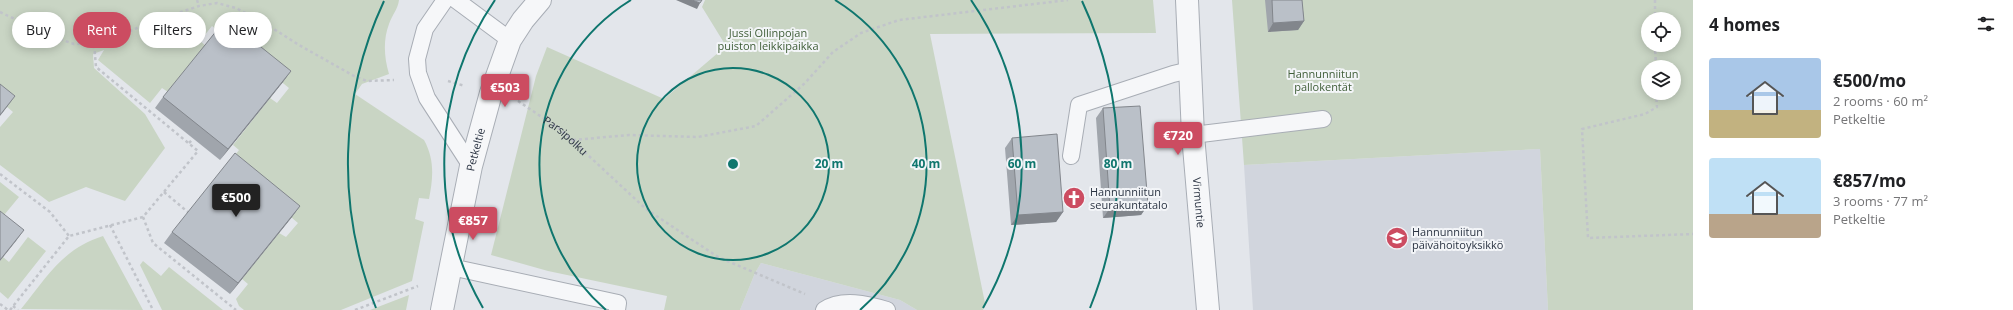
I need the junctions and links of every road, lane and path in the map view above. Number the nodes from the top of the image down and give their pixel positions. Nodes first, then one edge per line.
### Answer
1 (197, 0) edge
2 (445, 0) edge
3 (456, 0) edge
4 (540, 0) edge
5 (1068, 0) edge
6 (1187, 0) edge
7 (1654, 0) edge
8 (199, 6) junction
9 (0, 12) edge
10 (1655, 12) edge
11 (131, 30) edge
12 (510, 40) junction
13 (73, 44) edge
14 (94, 48) edge
15 (1190, 70) junction
16 (418, 73) junction
17 (491, 93) junction
18 (1656, 100) edge
19 (1323, 119) dead end
20 (1194, 135) junction
21 (193, 139) edge
22 (572, 140) junction
23 (189, 143) junction
24 (1071, 156) dead end
25 (471, 166) junction
26 (0, 174) edge
27 (164, 192) junction
28 (189, 212) edge
29 (143, 217) junction
30 (110, 225) junction
31 (1693, 234) edge
32 (69, 236) junction
33 (450, 267) junction
34 (420, 285) dead end
35 (0, 304) edge
36 (13, 306) junction
37 (827, 308) edge
38 (9, 310) edge
39 (18, 310) edge
40 (153, 310) edge
41 (236, 310) edge
42 (355, 310) edge
43 (442, 310) edge
44 (617, 310) edge
45 (887, 310) edge
46 (1208, 310) edge

1 - 8 path
2 - 16 lane
3 - 12 lane
4 - 12 street, Petkeltie
5 - 22 path
6 - 15 street, Virmuntie
7 - 10 path
8 - 11 path
8 - 16 path
9 - 13 path
12 - 17 street, Petkeltie
14 - 23 path
15 - 20 street, Virmuntie
15 - 24 lane
16 - 17 path, Parsipolku
16 - 25 lane
17 - 22 path, Parsipolku
17 - 25 street, Petkeltie
18 - 31 path
19 - 20 lane
20 - 46 street, Virmuntie
21 - 23 path
22 - 37 path, Parsipolku
23 - 27 path
25 - 33 street, Petkeltie
26 - 32 path
27 - 28 path
27 - 29 path
29 - 30 path
29 - 41 path
30 - 32 path
30 - 40 path
32 - 36 path
33 - 43 street, Petkeltie
33 - 44 lane
34 - 42 path
35 - 38 path
36 - 38 path
36 - 39 path
37 - 45 lane

